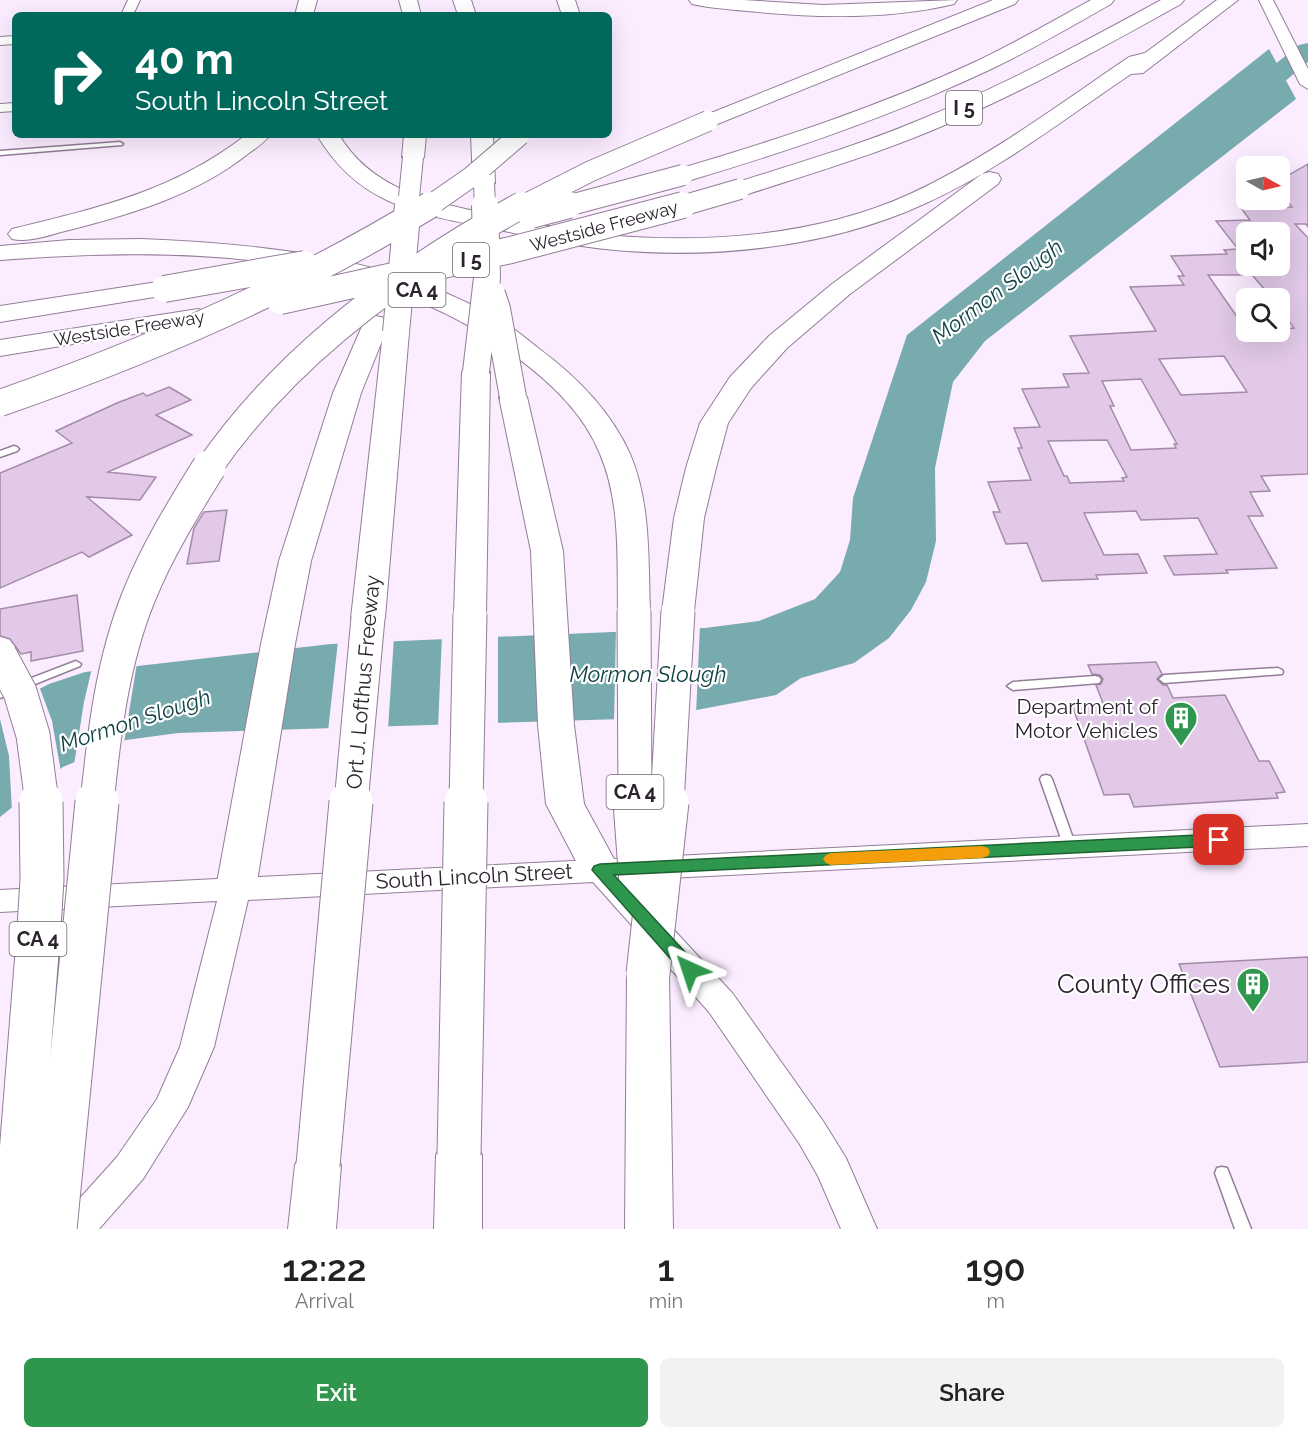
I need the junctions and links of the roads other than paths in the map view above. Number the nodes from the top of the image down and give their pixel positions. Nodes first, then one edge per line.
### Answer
1 (698, 0) edge
2 (948, 0) edge
3 (1009, 0) edge
4 (1105, 0) edge
5 (1175, 0) edge
6 (1266, 0) edge
7 (1222, 5) edge
8 (1152, 57) junction
9 (1304, 68) edge
10 (1308, 84) edge
11 (255, 138) edge
12 (329, 138) edge
13 (482, 138) edge
14 (517, 138) edge
15 (120, 144) dead end
16 (414, 146) edge
17 (0, 153) edge
18 (0, 238) edge
19 (0, 253) edge
20 (487, 278) junction
21 (0, 315) edge
22 (386, 328) junction
23 (0, 348) edge
24 (0, 403) edge
25 (14, 449) dead end
26 (0, 454) edge
27 (0, 655) edge
28 (76, 664) dead end
29 (1278, 672) dead end
30 (1164, 679) dead end
31 (1095, 680) dead end
32 (1013, 686) dead end
33 (0, 694) edge
34 (1046, 779) dead end
35 (1308, 835) edge
36 (1070, 848) junction
37 (600, 870) junction
38 (236, 888) junction
39 (0, 901) edge
40 (648, 974) junction
41 (1222, 1173) dead end
42 (15, 1229) edge
43 (55, 1229) edge
44 (76, 1229) edge
45 (312, 1229) edge
46 (458, 1229) edge
47 (649, 1229) edge
48 (859, 1229) edge
49 (1243, 1229) edge

1 - 2 highway
3 - 43 highway, bridge
4 - 21 highway, Westside Freeway / I 5, bridge
5 - 23 highway, Westside Freeway / I 5, bridge
6 - 9 street
7 - 8 highway
8 - 12 highway
8 - 40 highway, bridge
9 - 10 street
11 - 18 highway
13 - 20 highway, bridge
14 - 24 highway, bridge
15 - 17 lane
16 - 22 highway, Ort J. Lofthus Freeway / CA 4, bridge
19 - 40 highway, CA 4, bridge
20 - 37 highway, bridge
20 - 46 highway, bridge
22 - 38 highway
22 - 45 highway, Ort J. Lofthus Freeway / CA 4, bridge
25 - 26 lane
27 - 42 highway, CA 4, bridge
28 - 33 lane
29 - 30 lane
31 - 32 lane
34 - 36 lane
35 - 36 street, South Lincoln Street
36 - 37 street, South Lincoln Street
37 - 38 street, South Lincoln Street
37 - 48 street
38 - 39 street, South Lincoln Street
38 - 44 street
40 - 47 highway, CA 4
41 - 49 lane

